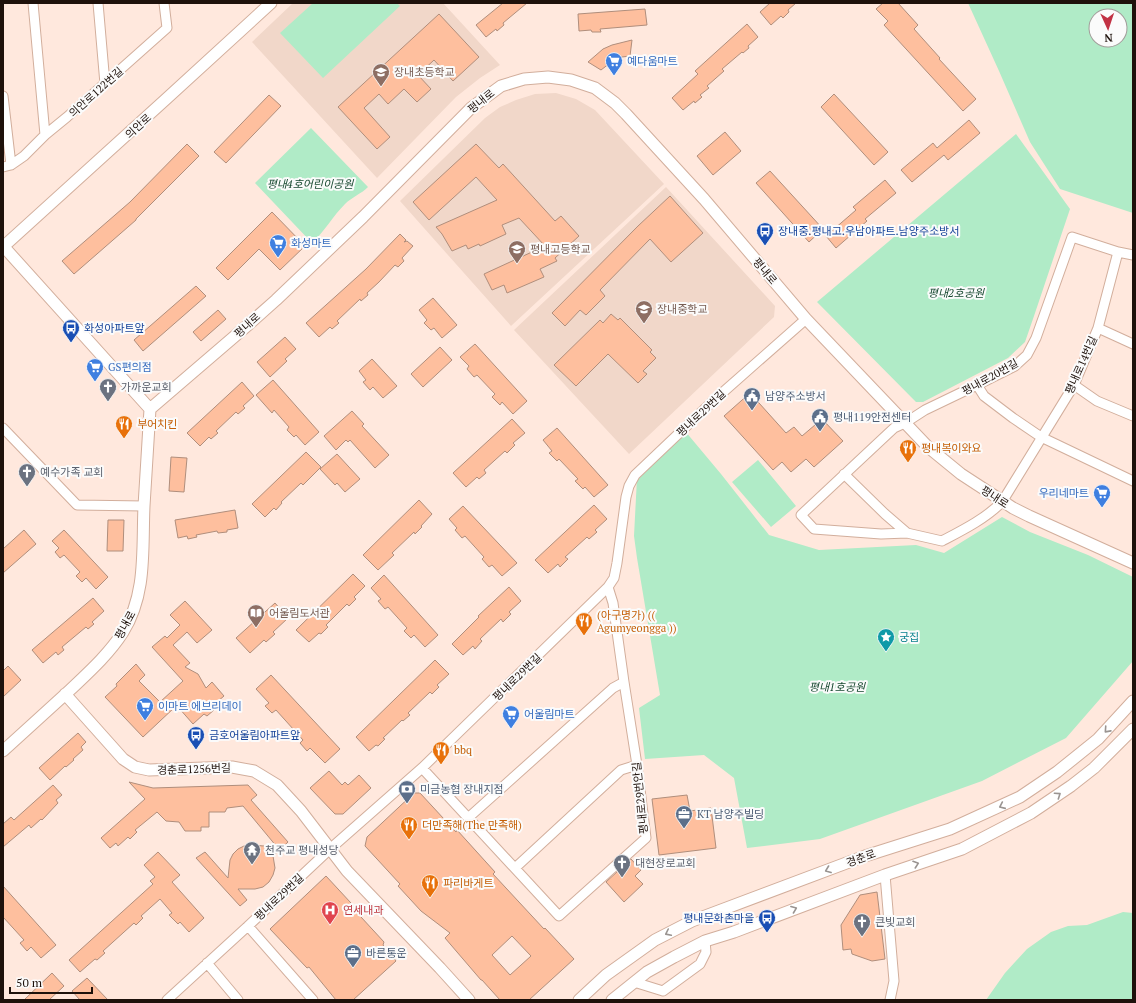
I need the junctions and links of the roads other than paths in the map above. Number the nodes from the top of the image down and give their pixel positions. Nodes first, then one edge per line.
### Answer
1 (33, 3) edge
2 (98, 3) edge
3 (164, 3) edge
4 (271, 3) edge
5 (105, 84) junction
6 (3, 96) edge
7 (45, 135) junction
8 (7, 166) edge
9 (3, 247) edge
10 (1118, 252) junction
11 (1133, 255) edge
12 (806, 319) junction
13 (1098, 328) junction
14 (1133, 344) edge
15 (977, 385) junction
16 (1074, 385) junction
17 (150, 409) junction
18 (1133, 416) edge
19 (905, 423) junction
20 (3, 428) edge
21 (1041, 437) junction
22 (844, 474) junction
23 (1133, 482) edge
24 (1002, 502) junction
25 (144, 506) junction
26 (908, 533) junction
27 (1133, 562) edge
28 (608, 587) junction
29 (624, 682) junction
30 (65, 694) junction
31 (1133, 701) edge
32 (1133, 728) edge
33 (3, 751) edge
34 (637, 764) junction
35 (422, 768) junction
36 (468, 818) junction
37 (330, 849) junction
38 (515, 868) junction
39 (885, 875) junction
40 (248, 926) junction
41 (705, 941) junction
42 (207, 963) junction
43 (634, 982) junction
44 (664, 996) edge
45 (167, 1000) edge
46 (238, 1000) edge
47 (314, 1000) edge
48 (469, 1000) edge
49 (579, 1000) edge
50 (612, 1000) edge
51 (890, 1000) edge

1 - 7 street
2 - 5 street
3 - 5 street, 의안로122번길
4 - 9 street, 의안로
5 - 7 street, 의안로122번길
6 - 8 street
7 - 8 street, 의안로122번길
9 - 17 street
10 - 11 street
10 - 13 street, 평내로14번길
10 - 15 street, 평내로20번길
12 - 17 street, 평내로
12 - 19 street, 평내로
12 - 28 street, 평내로29번길
13 - 14 street
13 - 16 street, 평내로14번길
15 - 19 street, 평내로20번길
15 - 21 street
16 - 18 street
16 - 21 street, 평내로14번길
17 - 25 street, 평내로
19 - 22 street, 평내로20번길
19 - 24 street, 평내로
20 - 25 street
21 - 23 street
21 - 24 street, 평내로14번길
22 - 26 street
22 - 26 street, 평내로20번길
24 - 26 street, 평내로14번길
24 - 27 street, 평내로
25 - 30 street, 평내로
28 - 29 street, 평내로29번안길
28 - 35 street, 평내로29번길
29 - 34 street, 평내로29번안길
29 - 36 street
30 - 33 street, 평내로
30 - 37 street, 경춘로1256번길
31 -> 49 street, 경춘로
39 -> 32 street
34 - 38 street
34 - 38 street, 평내로29번안길
35 - 36 street, 평내로29번안길
35 - 37 street, 평내로29번길
36 - 38 street, 평내로29번안길
37 - 40 street, 평내로29번길
37 - 48 street, 경춘로1256번길
41 -> 39 street
39 - 51 street
40 - 42 street, 평내로29번길
40 - 47 street
41 - 43 street
41 - 44 street
42 - 45 street, 평내로29번길
42 - 46 street
43 - 44 street
43 - 50 street

